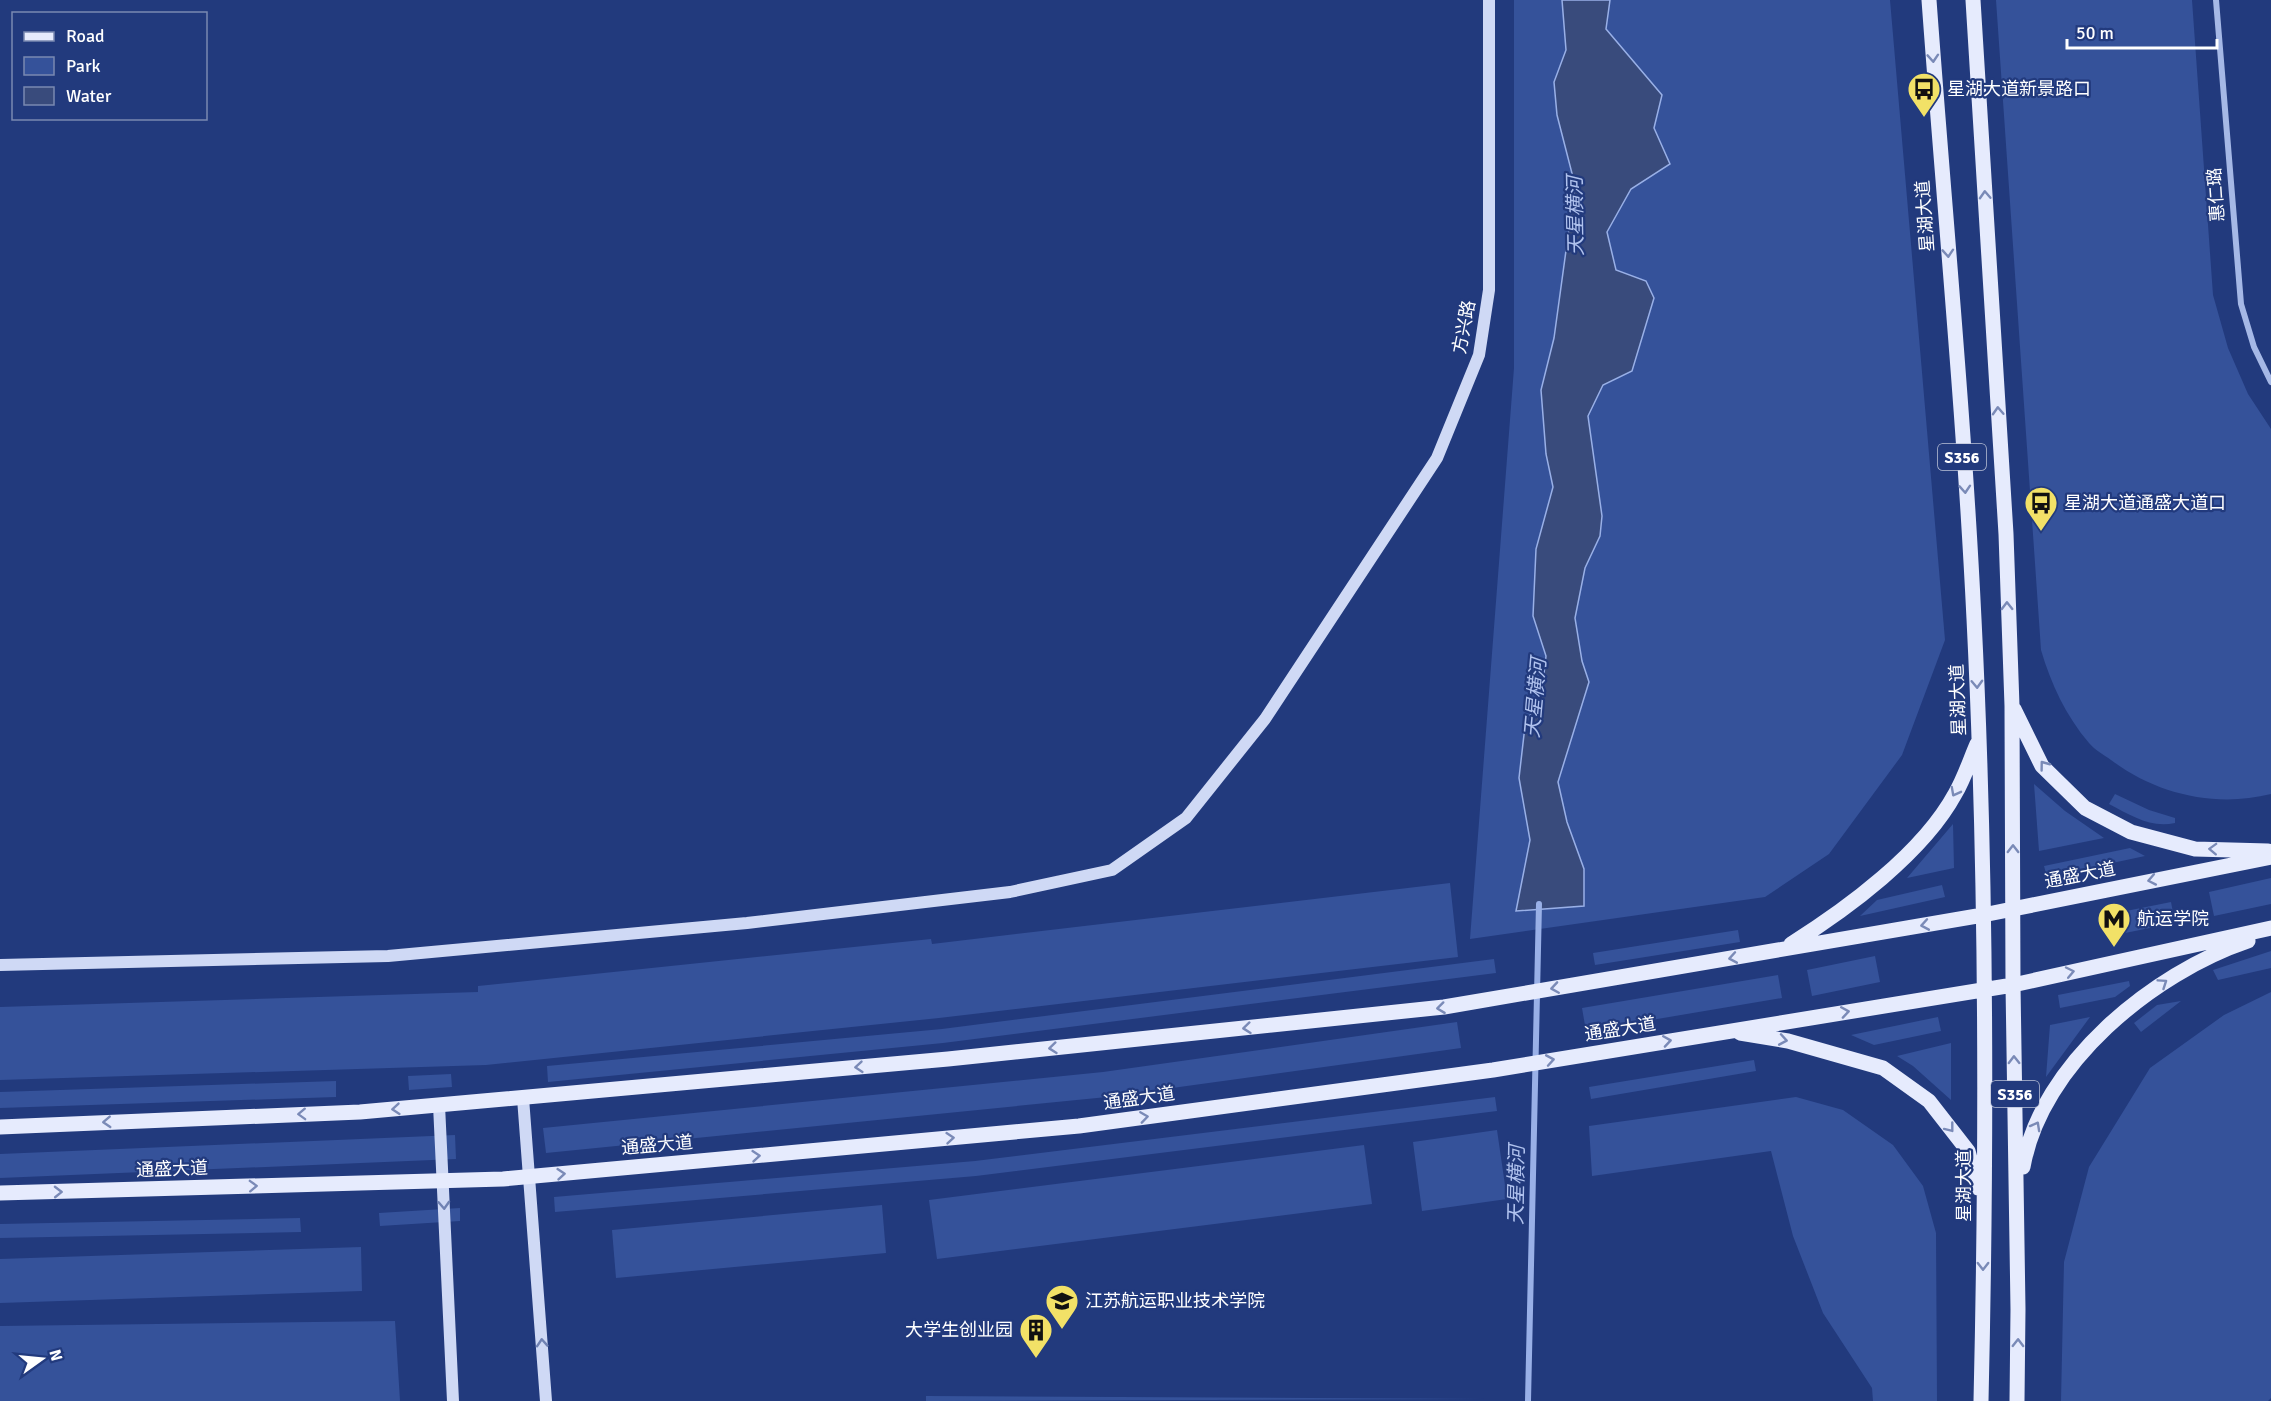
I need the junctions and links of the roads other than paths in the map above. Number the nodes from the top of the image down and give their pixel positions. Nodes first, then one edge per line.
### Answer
1 (1489, 0) edge
2 (1929, 0) edge
3 (1973, 0) edge
4 (2216, 0) edge
5 (2271, 382) edge
6 (2012, 706) junction
7 (1979, 738) junction
8 (2271, 851) edge
9 (2271, 857) edge
10 (2013, 907) junction
11 (1983, 915) junction
12 (2271, 931) edge
13 (1783, 949) junction
14 (0, 965) edge
15 (2013, 985) junction
16 (1984, 989) junction
17 (1725, 1031) junction
18 (523, 1098) junction
19 (439, 1105) junction
20 (0, 1127) edge
21 (529, 1177) junction
22 (442, 1181) junction
23 (0, 1193) edge
24 (2017, 1203) junction
25 (1984, 1207) junction
26 (453, 1401) edge
27 (546, 1401) edge
28 (1981, 1401) edge
29 (2016, 1401) edge

1 - 14 street, 方兴路
2 -> 7 main road, 星湖大道 / S356
6 -> 3 main road, S356
4 - 5 street, 惠仁璐
8 -> 6 main road
10 -> 6 main road, S356
7 - 11 main road, 星湖大道 / S356
7 -> 13 main road
9 -> 10 main road, 通盛大道
10 - 11 main road, 通盛大道
10 - 15 main road, S356
11 -> 13 main road, 通盛大道
11 - 16 main road, 星湖大道 / S356
15 -> 12 main road, 通盛大道
24 -> 12 main road
13 -> 18 main road, 通盛大道
15 - 16 main road, 通盛大道
24 -> 15 main road, S356
17 -> 16 main road, 通盛大道
16 - 25 main road, 星湖大道 / S356
21 -> 17 main road, 通盛大道
17 -> 25 main road
18 - 19 main road, 通盛大道
18 - 21 street
19 -> 20 main road, 通盛大道
19 - 22 street
21 - 22 main road, 通盛大道
27 -> 21 street
23 -> 22 main road, 通盛大道
22 -> 26 street
29 -> 24 main road, S356
25 -> 28 main road, 星湖大道 / S356

